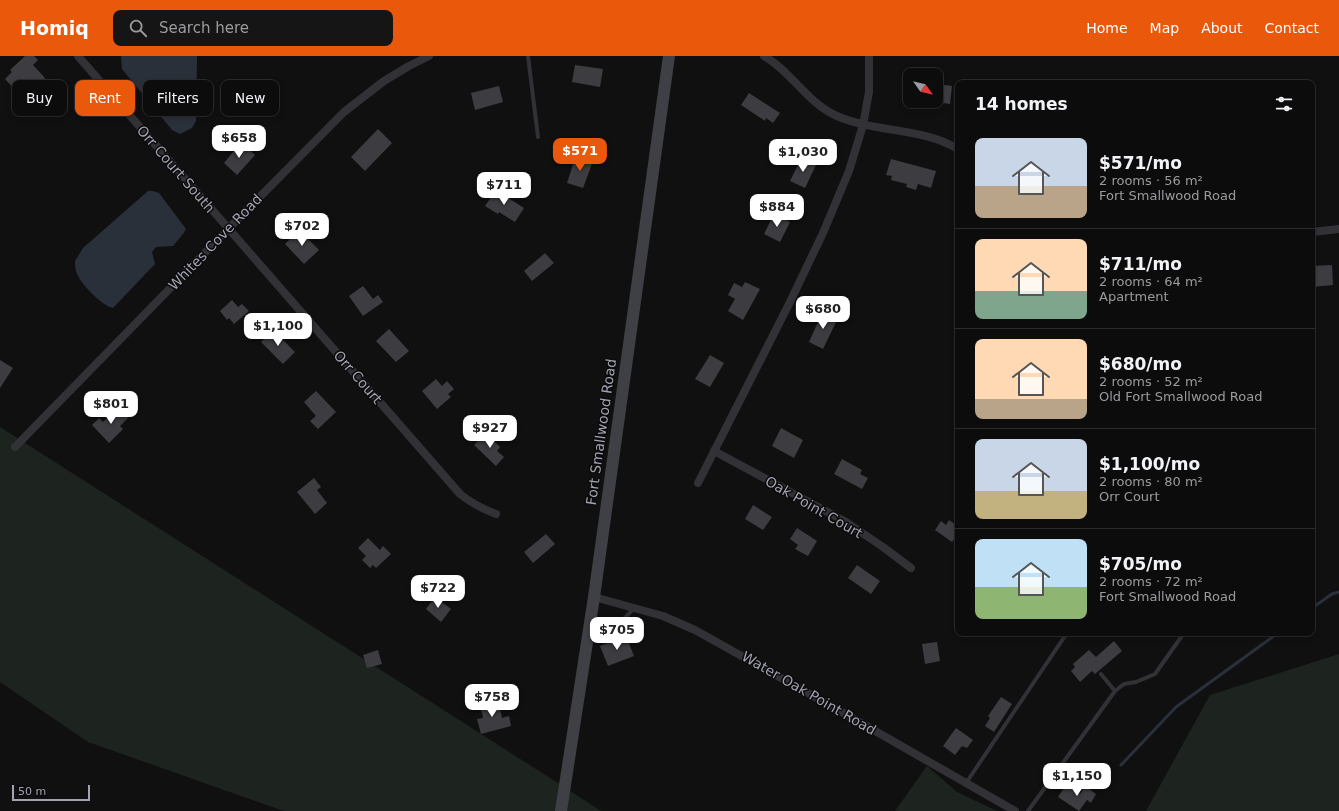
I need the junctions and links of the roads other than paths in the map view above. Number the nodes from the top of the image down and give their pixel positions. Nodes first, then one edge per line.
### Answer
1 (78, 56) edge
2 (429, 56) edge
3 (528, 56) edge
4 (668, 56) edge
5 (764, 56) edge
6 (869, 56) edge
7 (863, 125) junction
8 (538, 137) dead end
9 (955, 148) edge
10 (228, 229) junction
11 (1339, 229) edge
12 (1315, 232) edge
13 (15, 447) dead end
14 (714, 451) junction
15 (698, 483) dead end
16 (496, 514) dead end
17 (910, 568) dead end
18 (594, 597) junction
19 (635, 608) junction
20 (588, 635) junction
21 (1065, 636) edge
22 (1182, 636) edge
23 (1101, 674) dead end
24 (1115, 691) junction
25 (966, 784) junction
26 (561, 811) edge
27 (1015, 811) edge
28 (1028, 811) edge

1 - 10 street, Orr Court South
2 - 10 street, Whites Cove Road
3 - 8 lane
4 - 18 main road, Fort Smallwood Road
5 - 7 street
6 - 7 street
7 - 9 street
7 - 14 street
10 - 13 street, Whites Cove Road
10 - 16 street, Orr Court
11 - 12 street
14 - 15 street
14 - 17 street, Oak Point Court
18 - 19 street, Water Oak Point Road
18 - 20 main road, Fort Smallwood Road
19 - 20 lane
19 - 25 street, Water Oak Point Road
20 - 26 main road, Fort Smallwood Road
21 - 25 lane
22 - 24 lane
23 - 24 lane
24 - 28 lane
25 - 27 street, Water Oak Point Road

